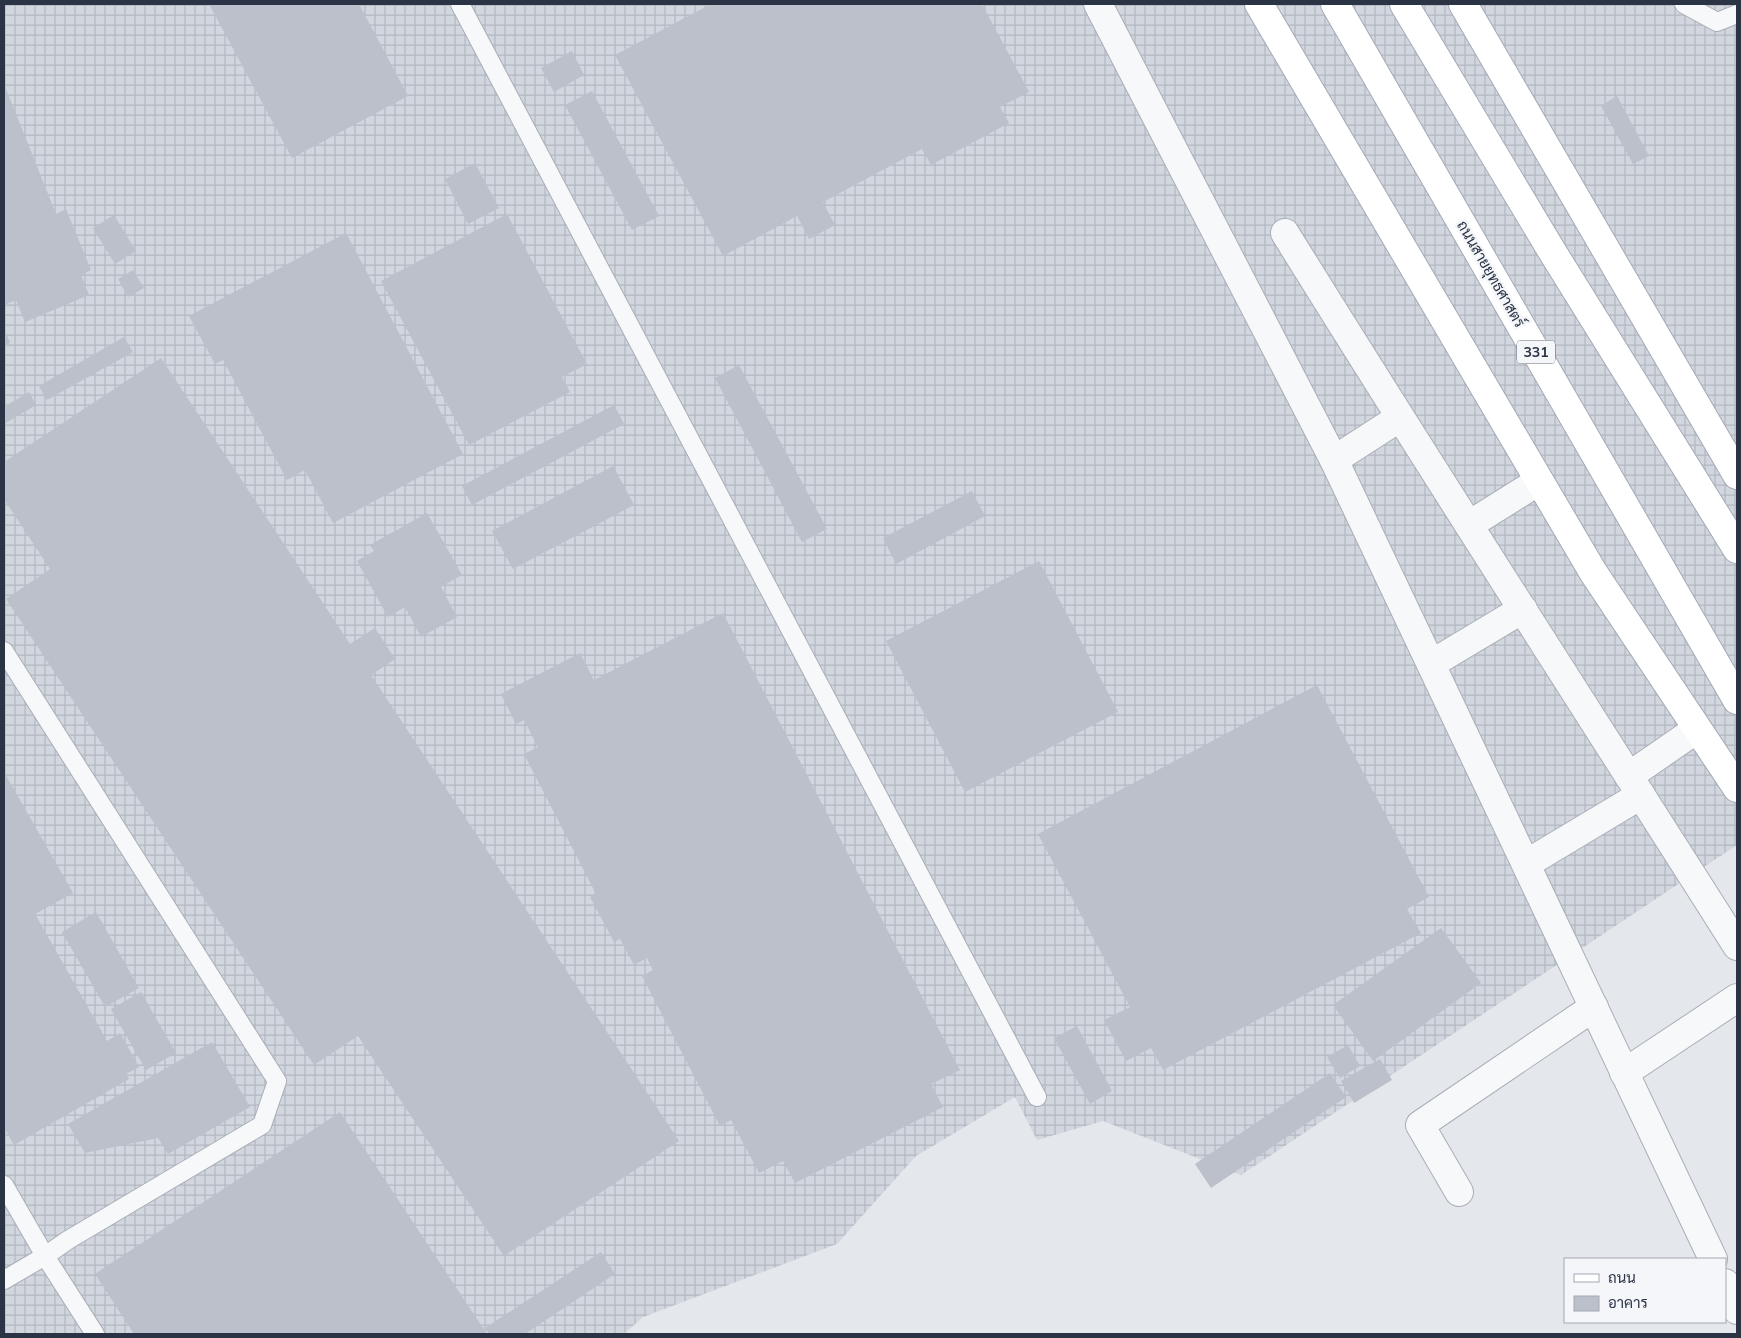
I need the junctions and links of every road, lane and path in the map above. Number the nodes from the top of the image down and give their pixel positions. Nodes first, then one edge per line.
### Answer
1 (460, 4) edge
2 (1098, 4) edge
3 (1259, 4) edge
4 (1335, 4) edge
5 (1404, 4) edge
6 (1463, 4) edge
7 (1684, 4) edge
8 (1737, 14) edge
9 (1285, 232) dead end
10 (1399, 418) junction
11 (1334, 460) junction
12 (1737, 475) edge
13 (1539, 481) junction
14 (1468, 525) junction
15 (1737, 549) edge
16 (1523, 608) junction
17 (4, 651) edge
18 (1431, 664) junction
19 (1737, 700) edge
20 (1697, 729) junction
21 (1635, 786) junction
22 (1737, 788) edge
23 (1526, 864) junction
24 (1737, 946) edge
25 (1737, 998) edge
26 (1594, 1007) junction
27 (1624, 1073) junction
28 (1037, 1097) dead end
29 (4, 1185) edge
30 (1459, 1192) dead end
31 (45, 1256) junction
32 (1713, 1258) edge
33 (4, 1280) edge
34 (95, 1334) edge

1 - 28 lane
2 - 11 street
3 - 13 main road
4 - 19 main road, ถนนสายยุทธศาสตร์ / 331
5 - 15 main road
6 - 12 main road
7 - 8 lane
9 - 10 street
10 - 11 street
10 - 14 street
11 - 18 street
13 - 14 street
13 - 20 main road
14 - 16 street
16 - 18 street
16 - 21 street
17 - 31 lane
18 - 23 street
20 - 21 street
20 - 22 main road
21 - 23 street
21 - 24 street
23 - 26 street
25 - 27 street
26 - 27 street
26 - 30 street
27 - 32 street
29 - 31 lane
31 - 33 lane
31 - 34 lane

